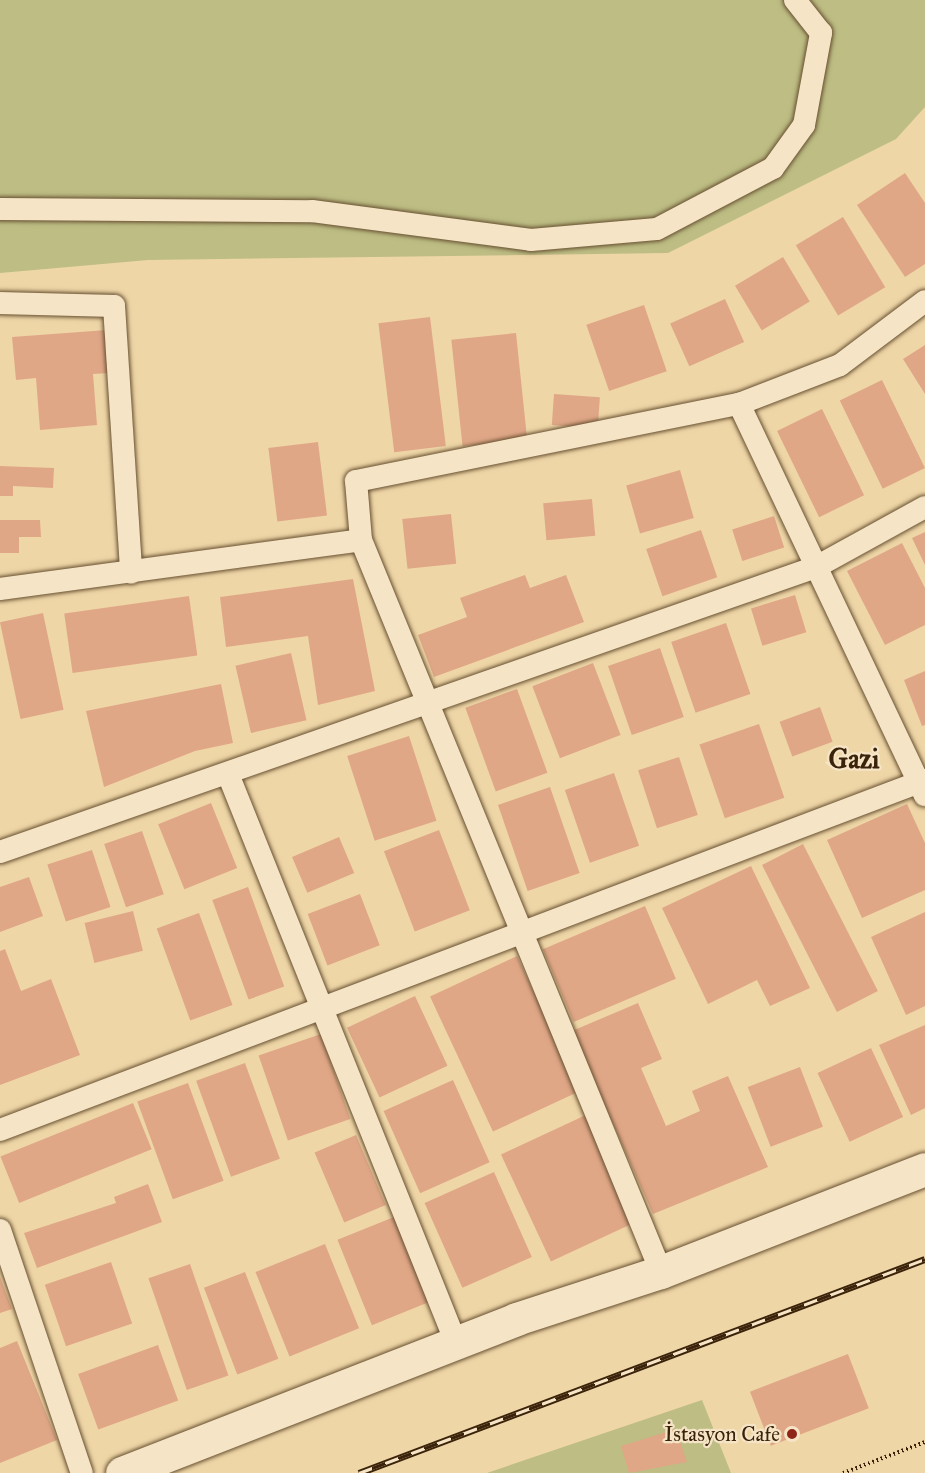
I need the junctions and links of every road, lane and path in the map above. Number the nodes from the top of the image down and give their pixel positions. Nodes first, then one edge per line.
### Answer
1 (795, 0) edge
2 (0, 209) edge
3 (925, 302) edge
4 (0, 303) edge
5 (739, 404) junction
6 (925, 507) edge
7 (361, 540) junction
8 (816, 567) junction
9 (131, 572) junction
10 (0, 589) edge
11 (426, 707) junction
12 (228, 774) junction
13 (923, 786) edge
14 (0, 852) edge
15 (523, 932) junction
16 (321, 1008) junction
17 (0, 1130) edge
18 (925, 1169) edge
19 (0, 1230) edge
20 (661, 1272) junction
21 (456, 1343) junction
22 (925, 1442) edge
23 (82, 1473) edge
24 (122, 1473) edge
25 (843, 1473) edge

1 - 2 street
3 - 5 street
4 - 9 street
5 - 7 street
5 - 8 street
6 - 8 street
7 - 9 street
7 - 11 street
8 - 11 street
8 - 13 street
9 - 10 street
11 - 12 street
11 - 15 street
12 - 14 street
12 - 16 street
13 - 15 street
15 - 16 street
15 - 20 street
16 - 17 street
16 - 21 street
18 - 20 street
19 - 23 street
20 - 21 street
21 - 24 street
22 - 25 path

